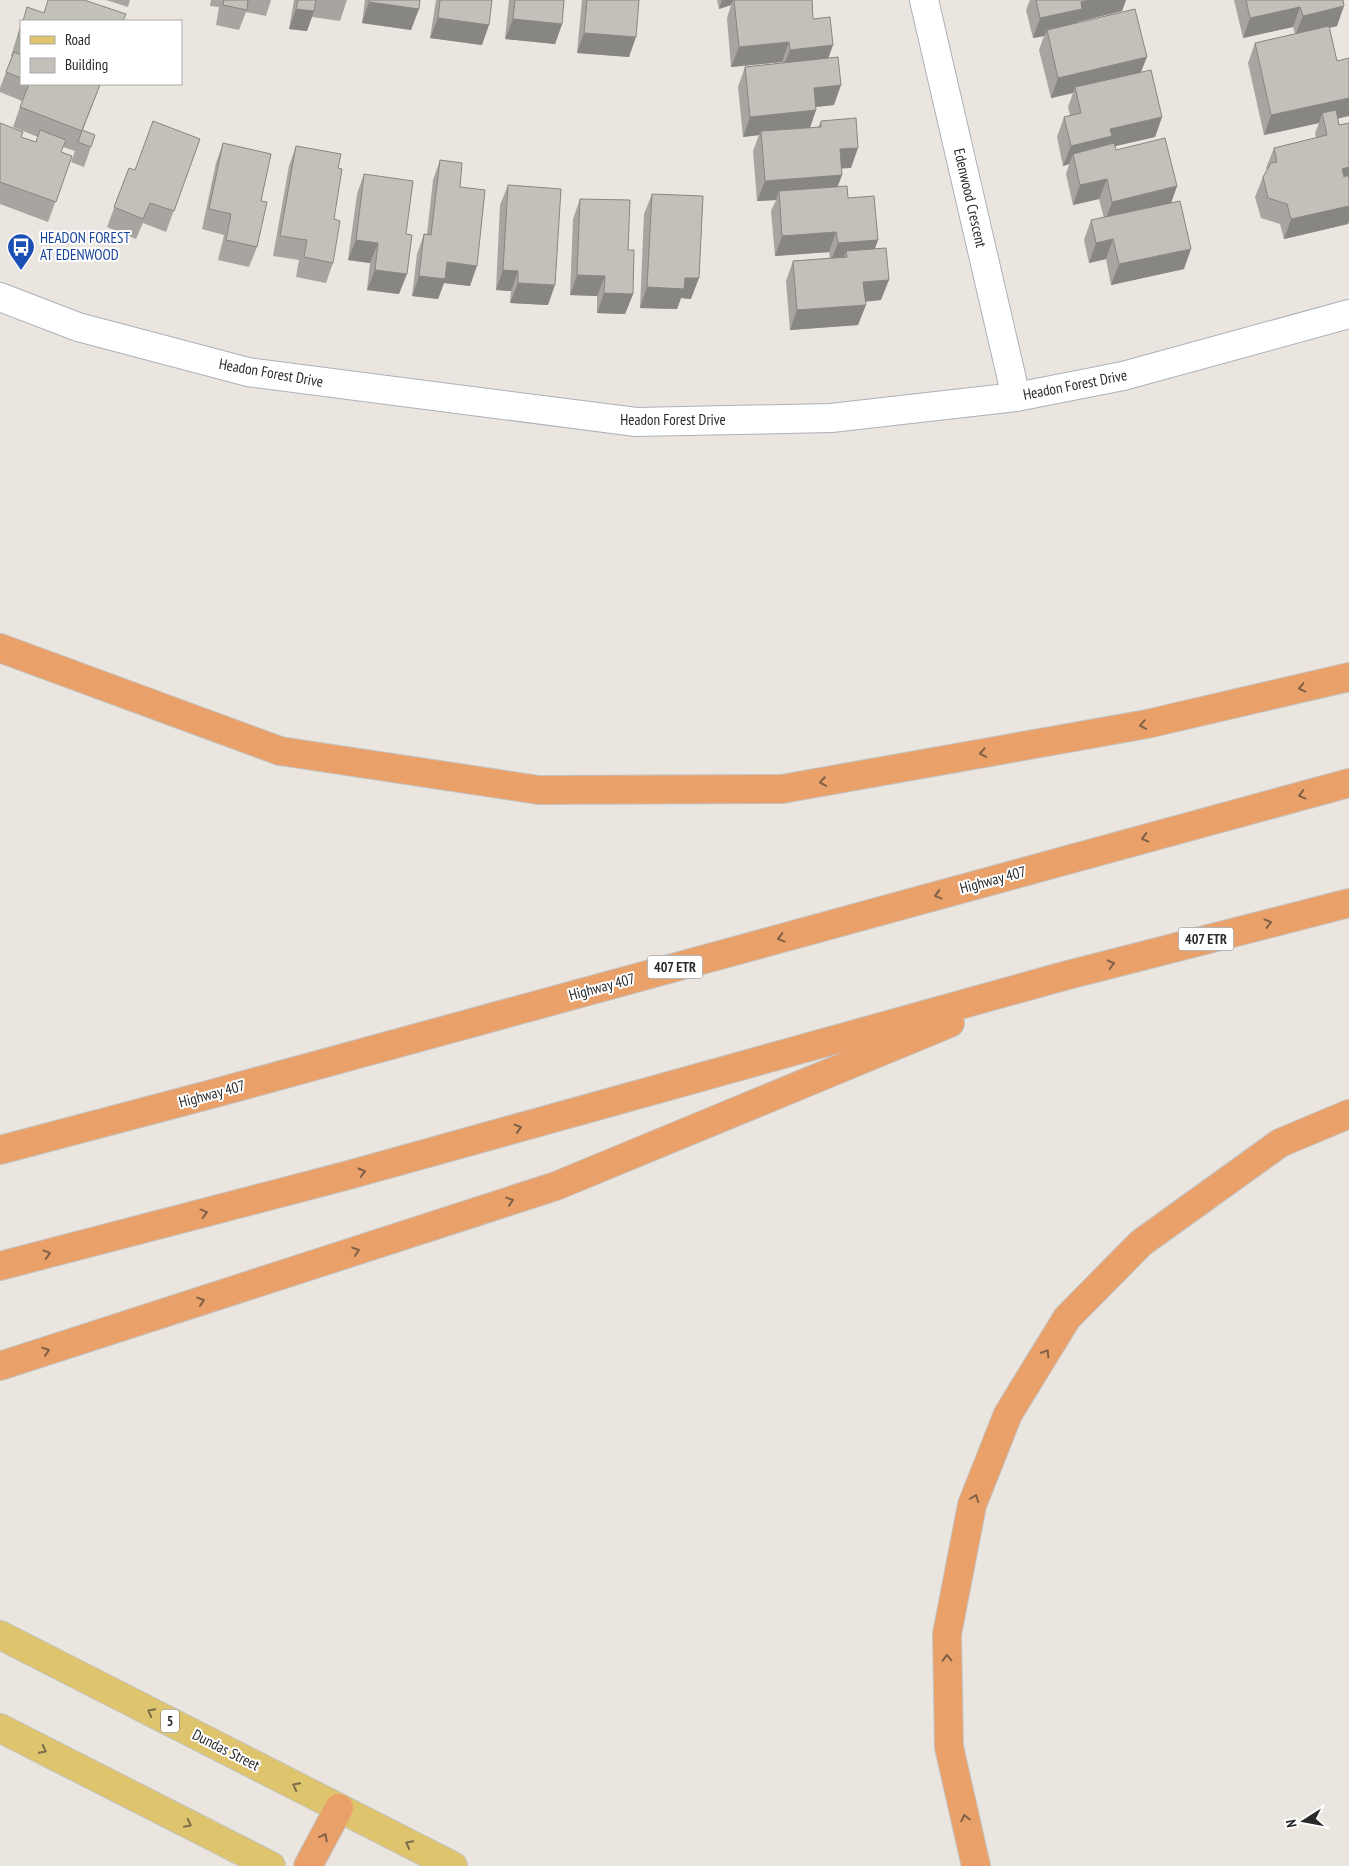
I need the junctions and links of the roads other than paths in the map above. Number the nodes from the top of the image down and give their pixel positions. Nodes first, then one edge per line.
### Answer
1 (924, 0) edge
2 (0, 297) edge
3 (1349, 314) edge
4 (1016, 397) junction
5 (0, 648) edge
6 (1349, 677) edge
7 (1349, 783) edge
8 (1349, 903) edge
9 (1064, 976) junction
10 (1349, 1114) edge
11 (0, 1150) edge
12 (0, 1266) edge
13 (0, 1366) edge
14 (0, 1635) edge
15 (0, 1728) edge
16 (339, 1808) junction
17 (271, 1866) edge
18 (308, 1866) edge
19 (453, 1866) edge
20 (976, 1866) edge

1 - 4 street, Edenwood Crescent
2 - 4 street, Headon Forest Drive
3 - 4 street, Headon Forest Drive
6 -> 5 highway
7 -> 11 highway, Highway 407 / 407 ETR
9 -> 8 highway, 407 ETR
12 -> 9 highway, 407 ETR
13 -> 9 highway
20 -> 10 highway
16 -> 14 main road, Dundas Street / 5
15 -> 17 main road
18 -> 16 highway
19 -> 16 main road, Dundas Street / 5

